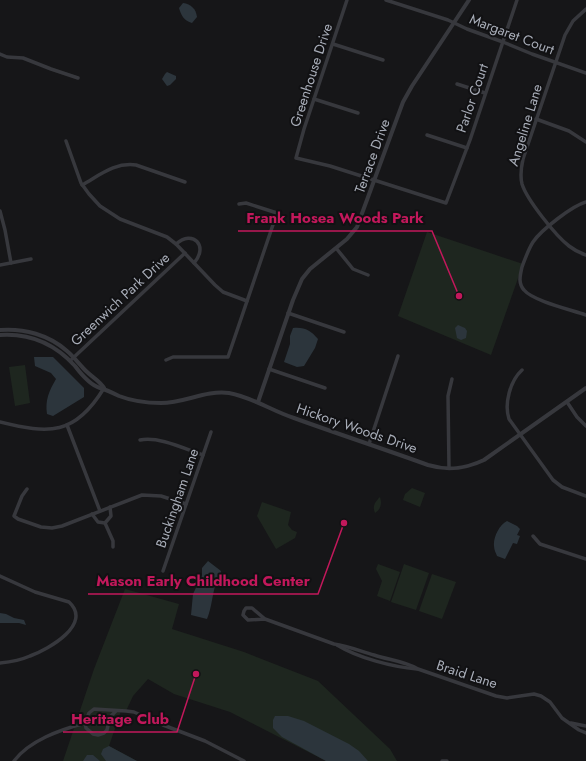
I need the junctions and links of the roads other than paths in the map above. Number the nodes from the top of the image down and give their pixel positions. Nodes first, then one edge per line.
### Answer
1 (347, 0) edge
2 (386, 0) edge
3 (469, 0) edge
4 (517, 0) edge
5 (586, 9) edge
6 (455, 23) junction
7 (503, 42) junction
8 (332, 44) junction
9 (0, 54) edge
10 (383, 60) dead end
11 (556, 62) junction
12 (586, 73) edge
13 (78, 78) dead end
14 (457, 84) dead end
15 (486, 93) junction
16 (314, 99) junction
17 (358, 113) dead end
18 (536, 119) junction
19 (427, 135) dead end
20 (66, 141) dead end
21 (586, 142) edge
22 (466, 148) junction
23 (375, 181) junction
24 (185, 182) dead end
25 (82, 185) junction
26 (586, 202) edge
27 (239, 204) dead end
28 (0, 211) edge
29 (550, 225) junction
30 (176, 244) junction
31 (336, 248) junction
32 (185, 253) junction
33 (586, 255) edge
34 (31, 259) dead end
35 (194, 263) junction
36 (11, 264) junction
37 (0, 266) edge
38 (368, 275) dead end
39 (247, 301) junction
40 (288, 313) junction
41 (586, 315) edge
42 (0, 330) edge
43 (344, 332) dead end
44 (0, 335) edge
45 (398, 356) dead end
46 (72, 359) junction
47 (166, 360) dead end
48 (269, 370) junction
49 (522, 370) dead end
50 (452, 379) dead end
51 (104, 388) junction
52 (325, 388) dead end
53 (586, 388) edge
54 (258, 402) junction
55 (567, 402) junction
56 (0, 422) edge
57 (67, 425) junction
58 (586, 426) edge
59 (211, 432) dead end
60 (520, 434) junction
61 (140, 440) dead end
62 (369, 444) junction
63 (203, 456) junction
64 (449, 468) junction
65 (27, 489) dead end
66 (586, 496) edge
67 (186, 504) junction
68 (110, 507) junction
69 (100, 511) junction
70 (92, 514) junction
71 (105, 522) junction
72 (532, 536) dead end
73 (113, 547) dead end
74 (586, 559) edge
75 (163, 571) dead end
76 (0, 576) edge
77 (265, 619) junction
78 (0, 663) edge
79 (116, 711) junction
80 (85, 723) junction
81 (570, 723) junction
82 (586, 726) edge
83 (586, 733) edge
84 (14, 761) edge
85 (244, 761) edge
86 (442, 761) edge
87 (447, 761) edge

1 - 8 street, Greenhouse Drive
2 - 6 street, Margaret Court
3 - 6 street, Terrace Drive
4 - 7 street, Parlor Court
5 - 11 street, Angeline Lane
6 - 7 street, Margaret Court
6 - 23 street, Terrace Drive
7 - 11 street, Margaret Court
7 - 15 street, Parlor Court
8 - 10 street
8 - 16 street, Greenhouse Drive
9 - 13 street
11 - 12 street, Margaret Court
11 - 18 street, Angeline Lane
14 - 15 street
15 - 22 street, Parlor Court
16 - 17 street
16 - 23 street, Greenhouse Drive
18 - 21 street
18 - 29 street, Angeline Lane
19 - 22 street
20 - 25 street
22 - 23 street, Parlor Court
23 - 31 street, Terrace Drive
24 - 25 street
25 - 30 street
26 - 29 street
27 - 39 street
28 - 36 street
29 - 33 street, Angeline Lane
29 - 41 street
30 - 32 street
30 - 35 street
31 - 38 street
31 - 40 street, Terrace Drive
32 - 35 street
32 - 46 street, Greenwich Park Drive
34 - 36 street
35 - 39 street
36 - 37 street
39 - 47 street
40 - 43 street
40 - 48 street, Terrace Drive
42 - 46 street, Hickory Woods Drive
44 - 46 street, Hickory Woods Drive
45 - 62 street
46 - 51 street, Hickory Woods Drive
48 - 52 street
48 - 54 street, Terrace Drive
49 - 60 street
50 - 64 street
51 - 54 street, Hickory Woods Drive
51 - 57 street
53 - 55 street, Hickory Woods Drive
54 - 62 street, Hickory Woods Drive
55 - 58 street
55 - 60 street, Hickory Woods Drive
56 - 57 street
57 - 69 street
59 - 63 street, Buckingham Lane
60 - 64 street, Hickory Woods Drive
60 - 66 street
61 - 63 street
62 - 64 street, Hickory Woods Drive
63 - 67 street, Buckingham Lane
65 - 70 street
67 - 68 street
67 - 75 street, Buckingham Lane
68 - 69 street
68 - 71 street
69 - 70 street
70 - 71 street
71 - 73 street
72 - 74 street
76 - 78 street
77 - 77 street, Braid Lane
77 - 81 street, Braid Lane
79 - 80 street
79 - 80 street
79 - 85 street
80 - 84 street
81 - 82 street
81 - 83 street, Braid Lane
86 - 87 street

